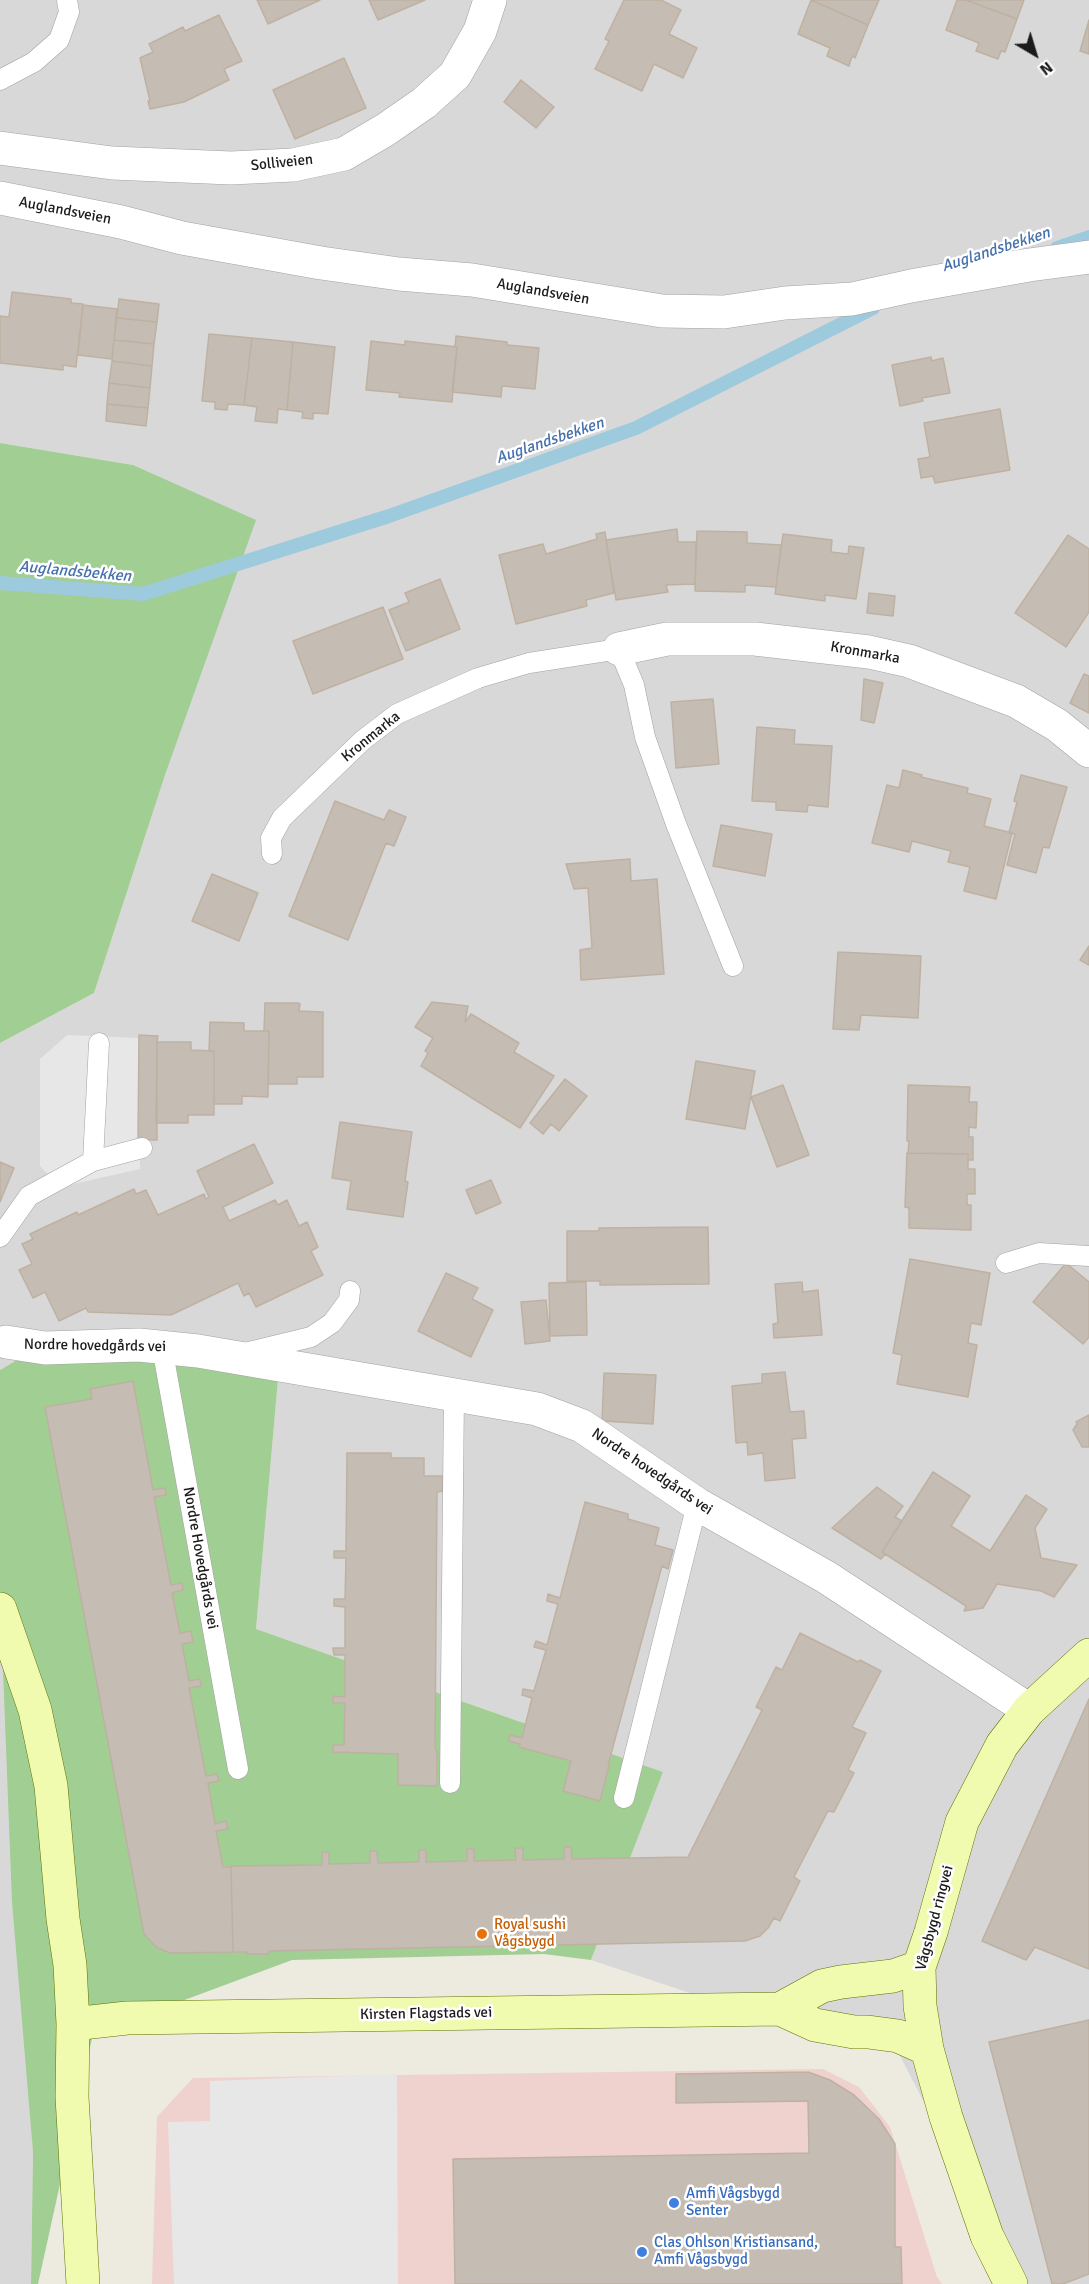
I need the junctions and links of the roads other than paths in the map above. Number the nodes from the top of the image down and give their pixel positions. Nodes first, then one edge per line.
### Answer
1 (67, 0) edge
2 (490, 0) edge
3 (0, 80) edge
4 (0, 148) edge
5 (0, 198) edge
6 (1089, 257) edge
7 (619, 649) junction
8 (1089, 751) edge
9 (272, 854) dead end
10 (733, 966) dead end
11 (99, 1043) dead end
12 (142, 1148) dead end
13 (93, 1161) junction
14 (0, 1237) edge
15 (1089, 1256) edge
16 (1006, 1263) dead end
17 (350, 1292) dead end
18 (3, 1339) edge
19 (162, 1347) junction
20 (228, 1356) junction
21 (454, 1394) junction
22 (697, 1504) junction
23 (0, 1609) edge
24 (1089, 1655) edge
25 (1029, 1710) junction
26 (238, 1769) dead end
27 (450, 1783) dead end
28 (624, 1798) dead end
29 (919, 1967) junction
30 (780, 2009) junction
31 (73, 2024) junction
32 (927, 2049) junction
33 (83, 2284) edge
34 (1011, 2284) edge

1 - 3 lane
2 - 4 street, Solliveien
5 - 6 street, Auglandsveien
7 - 8 street, Kronmarka
7 - 9 lane, Kronmarka
7 - 10 lane
11 - 13 lane
12 - 13 lane
13 - 14 lane
15 - 16 lane
17 - 20 lane, Nordre hovedgårds vei
18 - 19 street, Nordre hovedgårds vei
19 - 20 street, Nordre hovedgårds vei
19 - 26 lane, Nordre Hovedgårds vei
20 - 21 street, Nordre hovedgårds vei
21 - 22 street, Nordre hovedgårds vei
21 - 27 lane
22 - 25 street, Nordre hovedgårds vei
22 - 28 lane, Nordre Hovedgårds vei
23 - 31 street
24 - 25 street, Vågsbygd ringvei
25 - 29 street, Vågsbygd ringvei
29 - 30 street, Kirsten Flagstads vei
29 - 32 street, Vågsbygd ringvei
30 - 31 street, Kirsten Flagstads vei
30 - 32 street, Kirsten Flagstads vei
31 - 33 street
32 - 34 street, Vågsbygd ringvei

